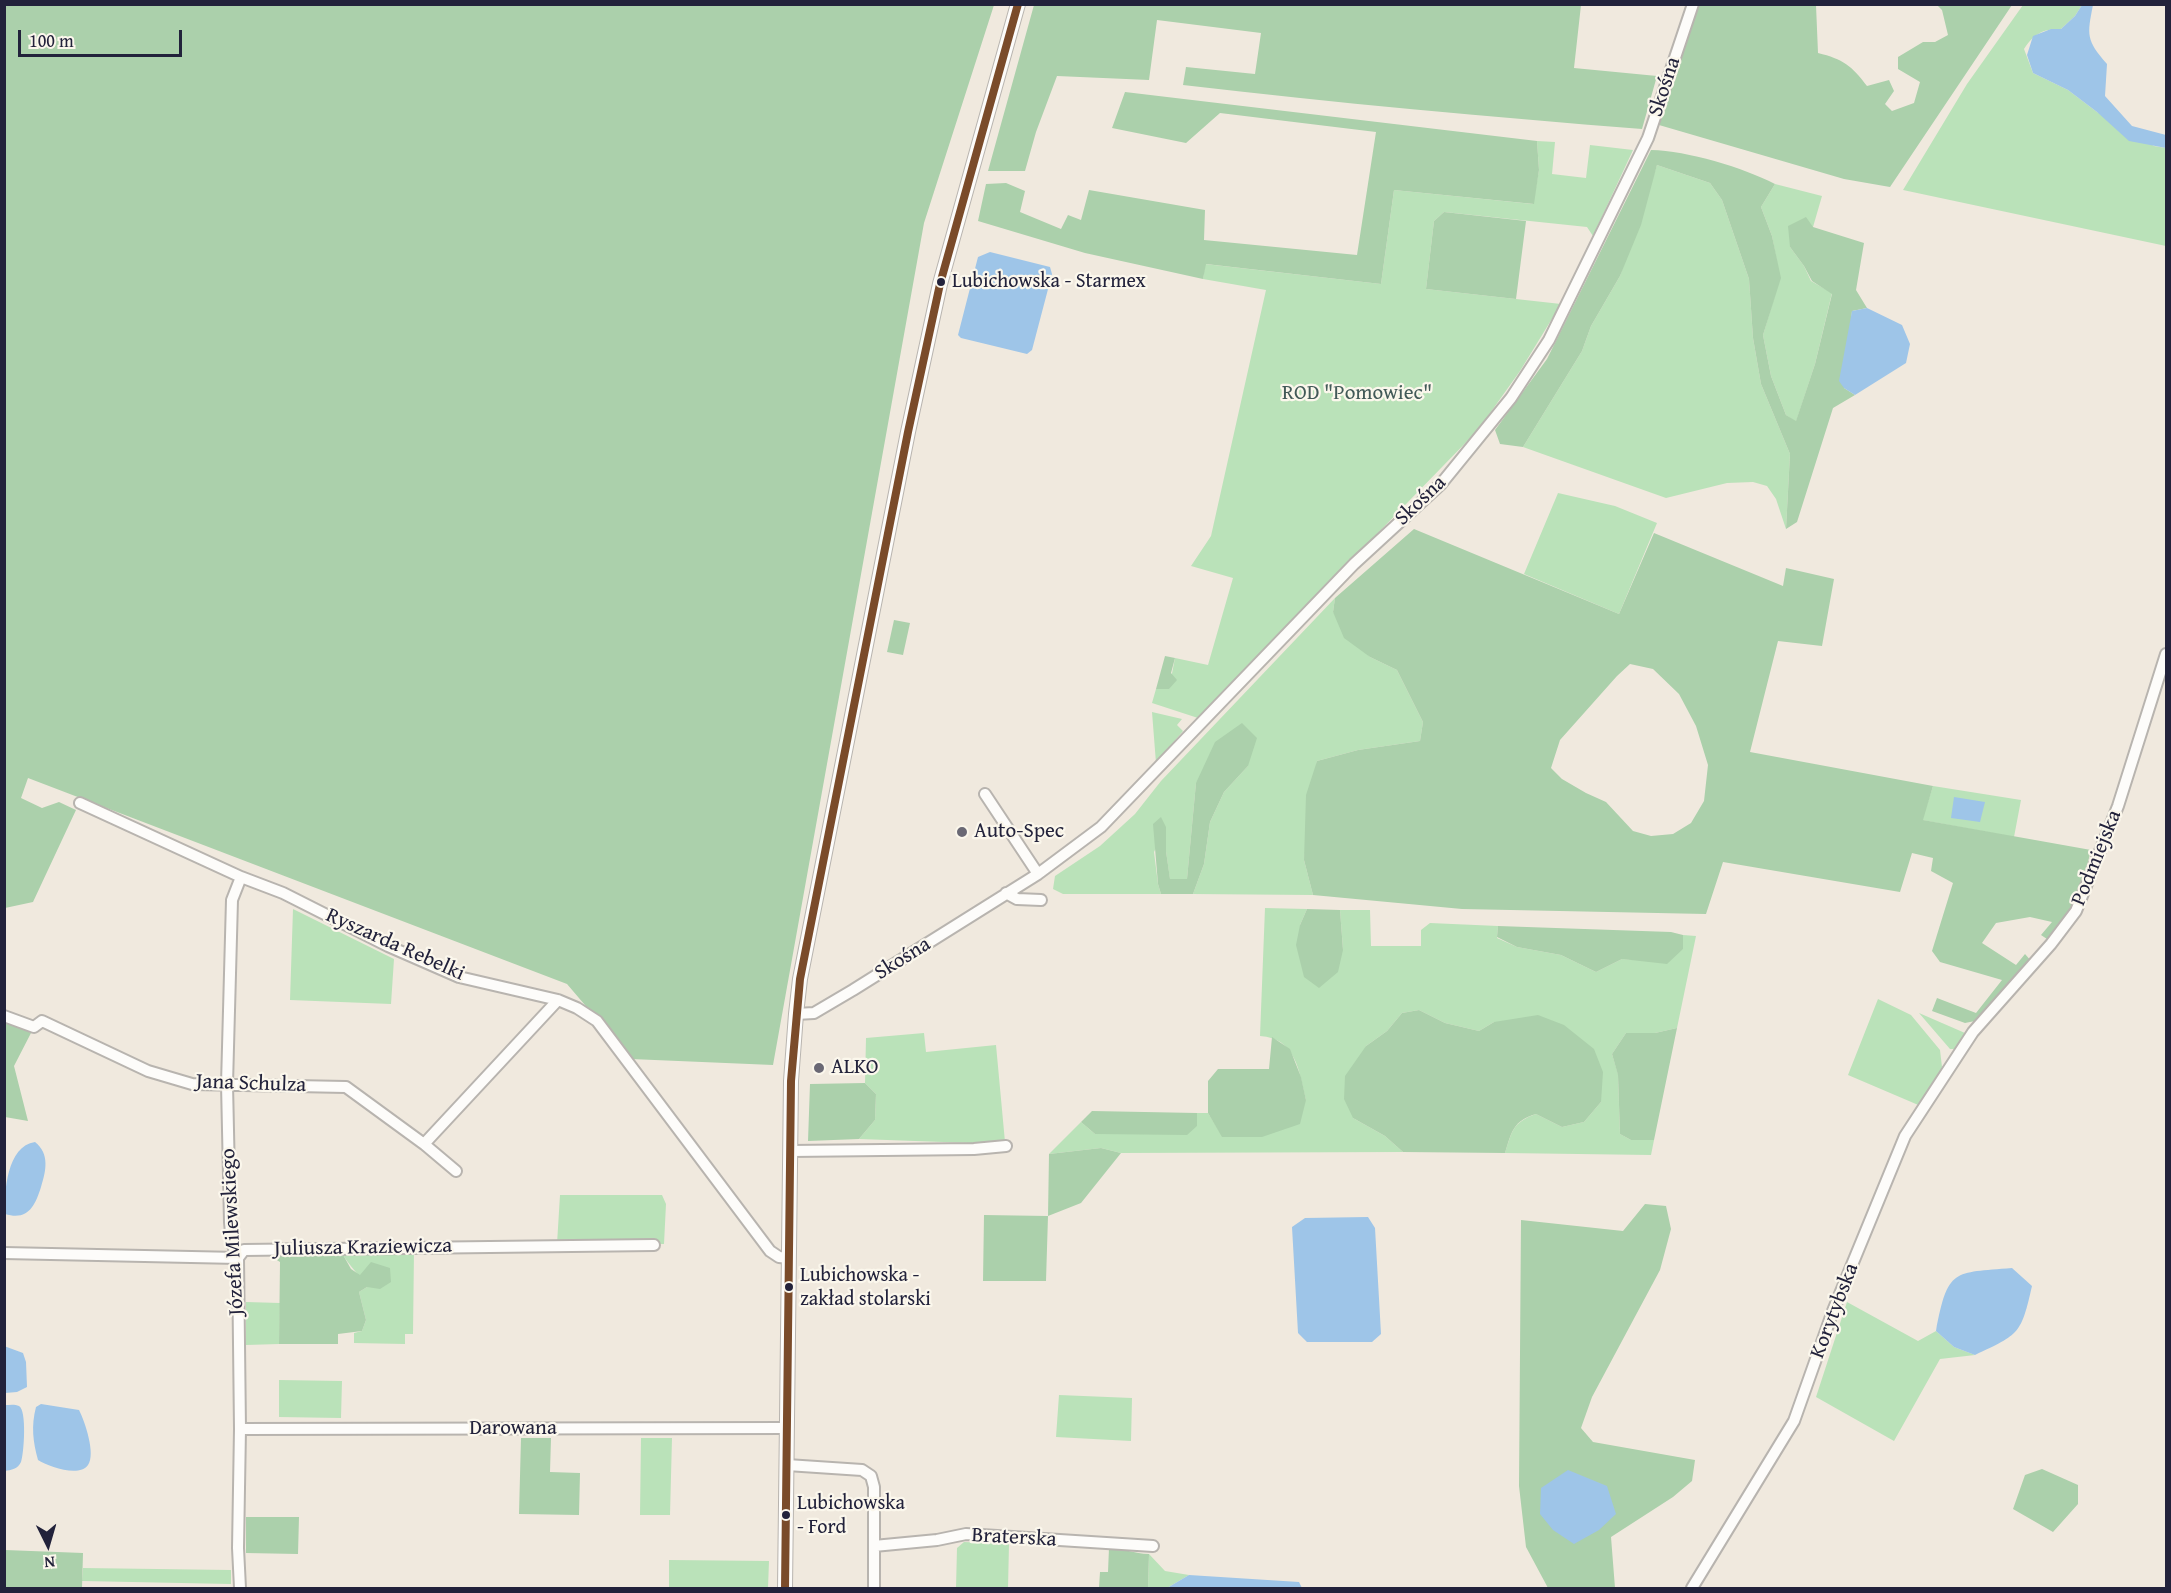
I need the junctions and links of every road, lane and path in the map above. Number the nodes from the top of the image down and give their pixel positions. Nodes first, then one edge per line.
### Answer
1 (1017, 4) edge
2 (1693, 4) edge
3 (2166, 654) edge
4 (985, 794) dead end
5 (80, 803) dead end
6 (1038, 874) junction
7 (241, 878) junction
8 (1006, 893) junction
9 (1041, 900) dead end
10 (558, 1000) junction
11 (796, 1014) junction
12 (4, 1016) edge
13 (1973, 1032) joint
14 (227, 1084) junction
15 (424, 1144) junction
16 (1006, 1146) dead end
17 (791, 1150) junction
18 (456, 1171) dead end
19 (654, 1245) dead end
20 (4, 1253) edge
21 (238, 1258) junction
22 (789, 1258) junction
23 (787, 1428) junction
24 (240, 1429) junction
25 (787, 1465) junction
26 (1153, 1545) dead end
27 (874, 1546) junction
28 (240, 1588) edge
29 (785, 1588) edge
30 (874, 1588) edge
31 (1692, 1588) edge

1 - 11 street
2 - 6 street, Skośna
3 - 13 street, Podmiejska
4 - 6 street
5 - 7 street, Ryszarda Rebelki
6 - 8 street, Skośna
7 - 10 street, Ryszarda Rebelki
7 - 14 street, Józefa Milewskiego
8 - 9 street
8 - 11 street, Skośna
10 - 15 street
10 - 22 street, Ryszarda Rebelki
11 - 17 street
12 - 14 street, Jana Schulza
13 - 31 street, Korytybska
14 - 15 street, Jana Schulza
14 - 21 street, Józefa Milewskiego
15 - 18 street, Jana Schulza
16 - 17 street
17 - 22 street
19 - 21 street, Juliusza Kraziewicza
20 - 21 street, Juliusza Kraziewicza
21 - 24 street, Józefa Milewskiego
22 - 23 street
23 - 24 street, Darowana
23 - 25 street
24 - 28 street, Józefa Milewskiego
25 - 27 street
25 - 29 street
26 - 27 street, Braterska
27 - 30 street

